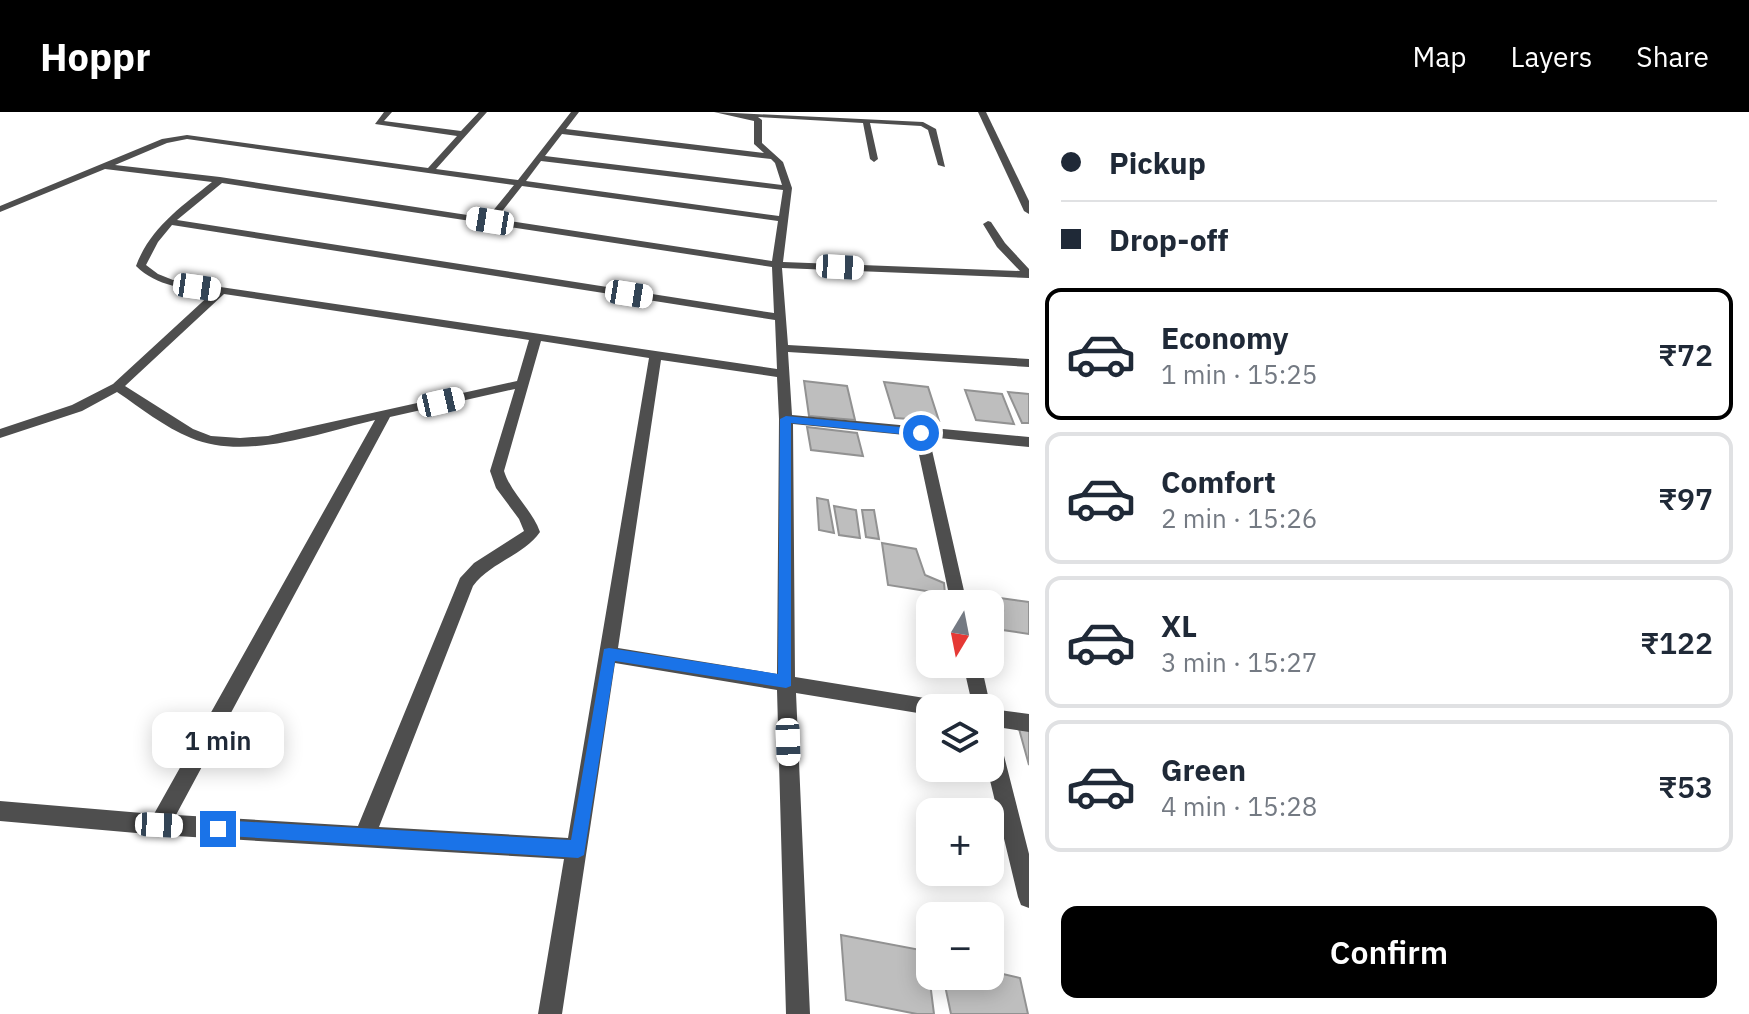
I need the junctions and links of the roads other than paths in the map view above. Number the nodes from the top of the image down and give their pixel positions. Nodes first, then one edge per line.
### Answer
1 (388, 112) edge
2 (483, 112) edge
3 (575, 112) edge
4 (718, 112) edge
5 (982, 112) edge
6 (750, 114) edge
7 (866, 121) junction
8 (560, 131) junction
9 (462, 134) junction
10 (773, 157) junction
11 (539, 158) junction
12 (874, 159) dead end
13 (942, 165) dead end
14 (105, 166) junction
15 (430, 170) junction
16 (220, 180) junction
17 (519, 182) junction
18 (788, 188) junction
19 (0, 209) edge
20 (1029, 211) edge
21 (783, 219) junction
22 (490, 221) junction
23 (171, 222) junction
24 (988, 224) dead end
25 (777, 265) junction
26 (1029, 275) edge
27 (222, 290) junction
28 (782, 318) junction
29 (536, 337) junction
30 (782, 348) junction
31 (656, 355) junction
32 (1029, 363) edge
33 (783, 374) junction
34 (524, 383) junction
35 (117, 387) junction
36 (385, 414) junction
37 (786, 419) junction
38 (921, 433) junction
39 (0, 434) edge
40 (1029, 442) edge
41 (956, 590) edge
42 (609, 654) junction
43 (786, 681) junction
44 (916, 704) edge
45 (1004, 719) edge
46 (1029, 723) edge
47 (1003, 782) edge
48 (0, 811) edge
49 (159, 825) junction
50 (364, 837) junction
51 (578, 849) junction
52 (1024, 854) edge
53 (1029, 897) edge
54 (550, 1014) edge
55 (798, 1014) edge

1 - 9 street
2 - 9 street
3 - 8 street
4 - 6 street
5 - 20 street
6 - 7 street
6 - 10 street
7 - 12 street
7 - 13 street
8 - 10 street
8 - 11 street
9 - 15 street
10 - 18 street
11 - 17 street
11 - 18 street
14 - 15 street
14 - 16 street
14 - 19 street
15 - 17 street
16 - 22 street
16 - 23 street
17 - 21 street
17 - 22 street
18 - 21 street
21 - 25 street
22 - 25 street
23 - 27 street
23 - 28 street
24 - 26 street
25 - 26 street
25 - 28 street
27 - 29 street
27 - 35 street
28 - 30 street
29 - 31 street
29 - 34 street
30 - 32 street
30 - 33 street
31 - 33 street
31 - 42 street
33 - 37 street
34 - 36 street
34 - 50 street
35 - 36 street
35 - 39 street
36 - 49 street
37 - 38 street
37 - 43 street
38 - 40 street
38 - 41 street
42 - 43 street
42 - 51 street
43 - 44 street
43 - 55 street
45 - 46 street
47 - 52 street
48 - 49 street
49 - 50 street
50 - 51 street
51 - 54 street
52 - 53 street

